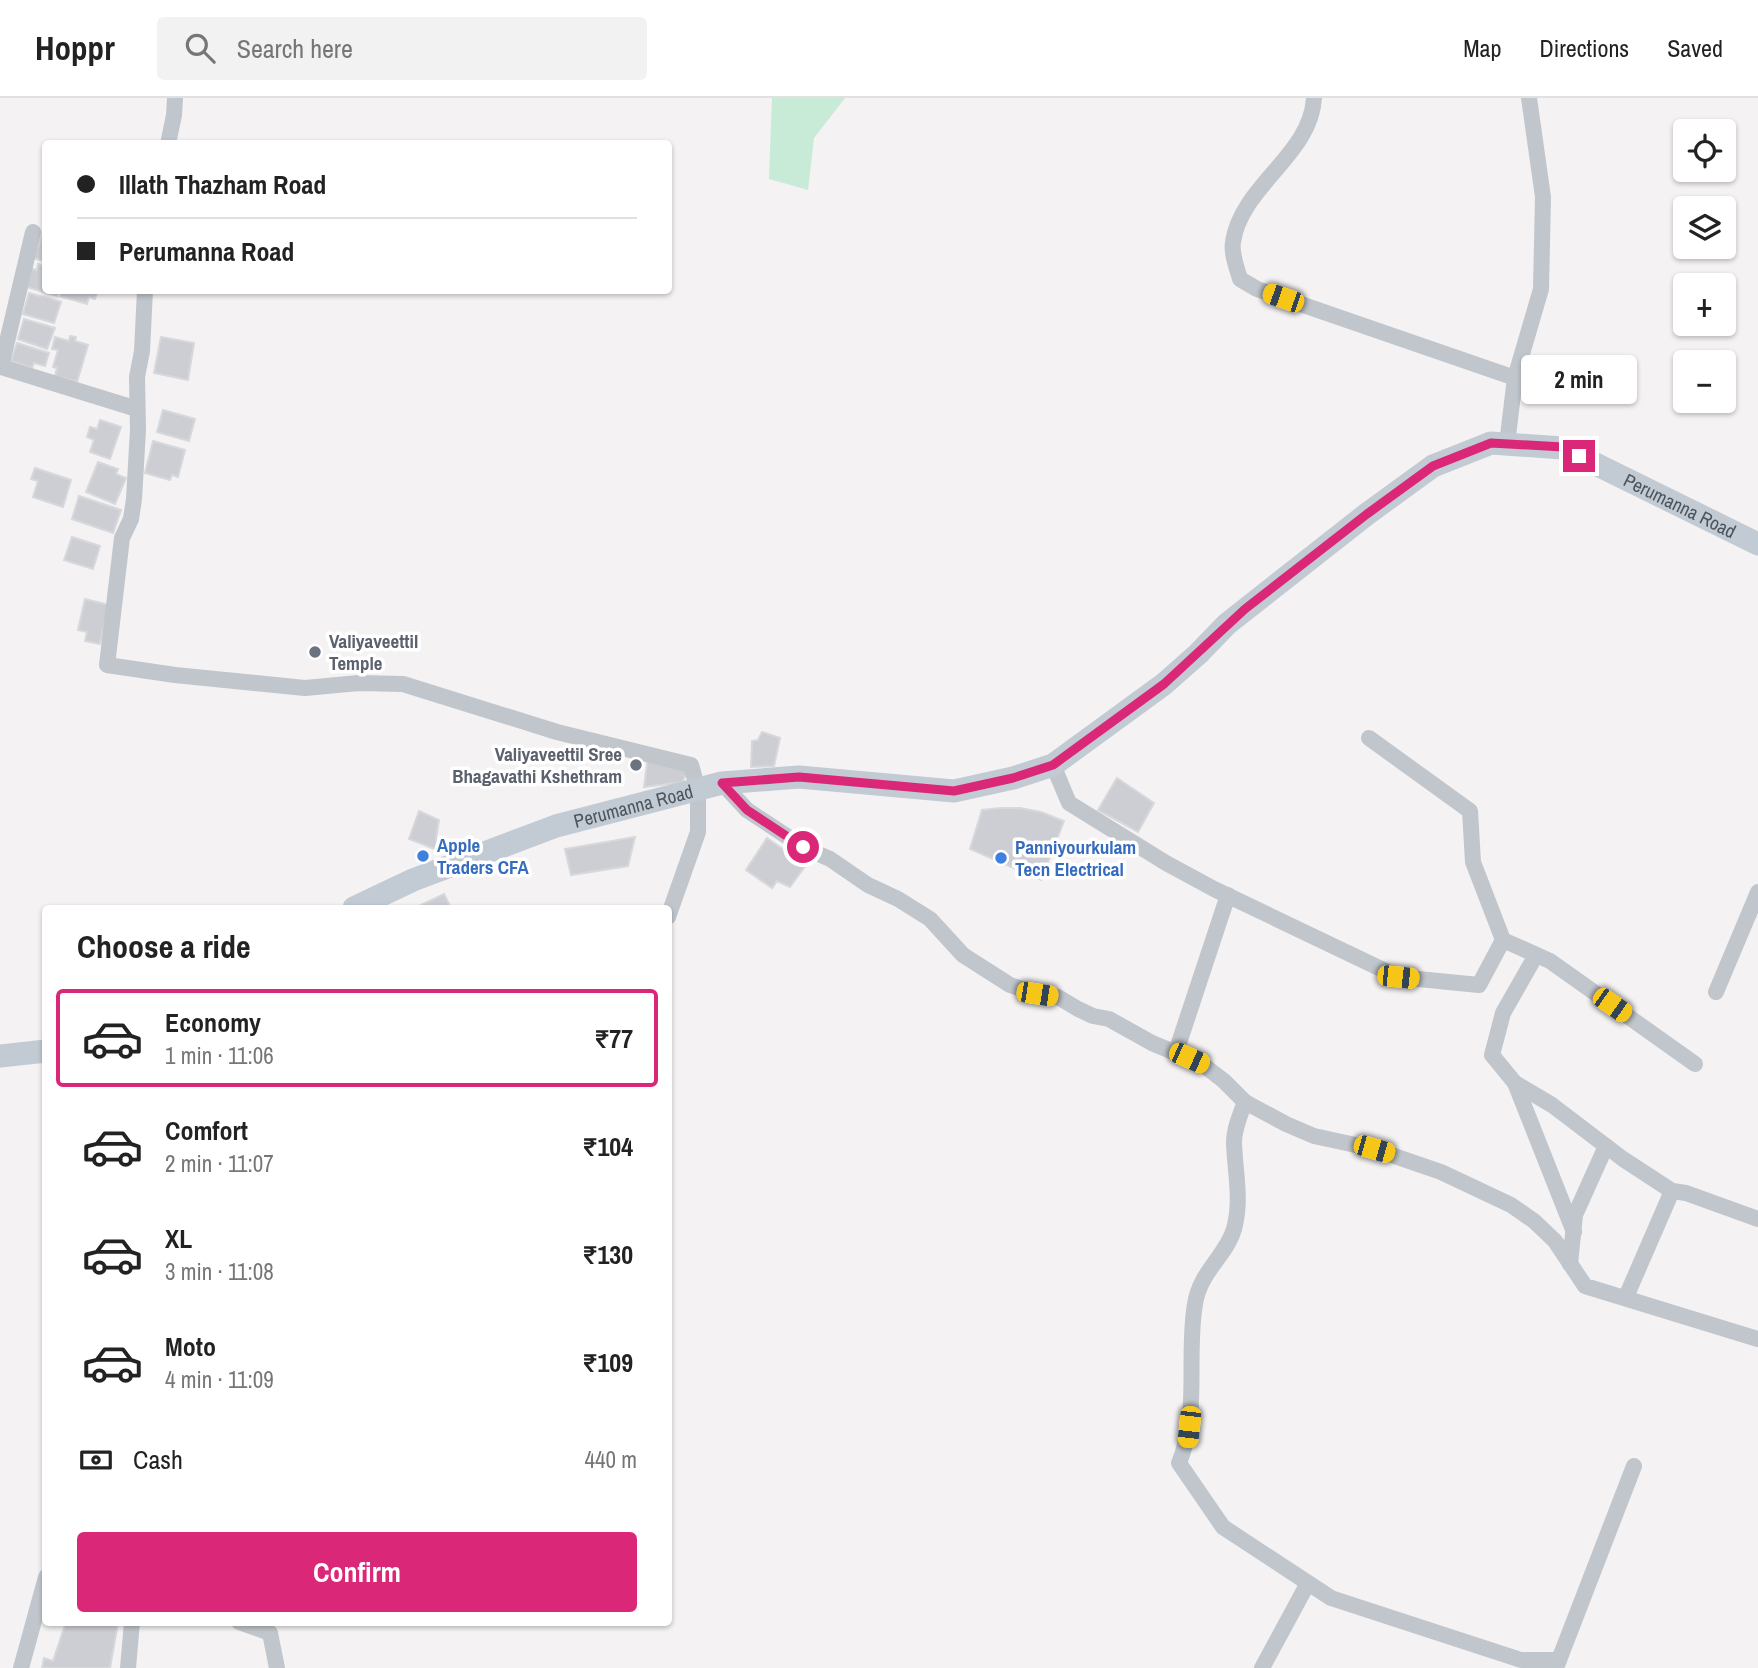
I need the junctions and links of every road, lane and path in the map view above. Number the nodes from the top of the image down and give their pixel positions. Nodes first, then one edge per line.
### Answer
1 (175, 98) edge
2 (1314, 98) edge
3 (1529, 98) edge
4 (170, 140) edge
5 (33, 232) dead end
6 (145, 294) edge
7 (1515, 378) junction
8 (137, 409) junction
9 (1507, 444) junction
10 (1758, 544) edge
11 (1369, 738) dead end
12 (1053, 765) junction
13 (722, 783) junction
14 (698, 790) junction
15 (1758, 892) edge
16 (1227, 895) junction
17 (360, 905) edge
18 (672, 905) edge
19 (1503, 940) junction
20 (1536, 955) junction
21 (1716, 992) dead end
22 (42, 1051) edge
23 (1176, 1052) junction
24 (0, 1056) edge
25 (1695, 1064) dead end
26 (1515, 1083) junction
27 (1245, 1102) junction
28 (1606, 1146) junction
29 (1672, 1191) junction
30 (1758, 1219) edge
31 (1574, 1231) junction
32 (1570, 1264) junction
33 (1626, 1297) junction
34 (1758, 1339) edge
35 (1634, 1466) dead end
36 (1308, 1583) junction
37 (42, 1592) edge
38 (132, 1626) edge
39 (250, 1626) edge
40 (1557, 1664) edge
41 (21, 1668) edge
42 (128, 1668) edge
43 (277, 1668) edge
44 (1262, 1668) edge

1 - 4 street
2 - 7 street
3 - 7 street
5 - 8 street
6 - 8 street
7 - 9 street
8 - 14 street
9 - 10 main road, Perumanna Road
9 - 12 main road, Perumanna Road
11 - 19 street
12 - 13 main road, Perumanna Road
12 - 16 street
13 - 14 main road, Perumanna Road
13 - 23 street
14 - 17 main road, Perumanna Road
14 - 18 street
15 - 21 street
16 - 19 street
16 - 23 street
19 - 20 street
20 - 25 street
20 - 26 street
22 - 24 main road
23 - 27 street
26 - 28 street
26 - 31 street
27 - 32 street
27 - 36 street
28 - 29 street
28 - 31 street
29 - 30 street
29 - 33 street
31 - 32 street
32 - 33 street
33 - 34 street
35 - 40 street
36 - 40 street
36 - 44 street
37 - 41 street
38 - 42 street
39 - 43 street

